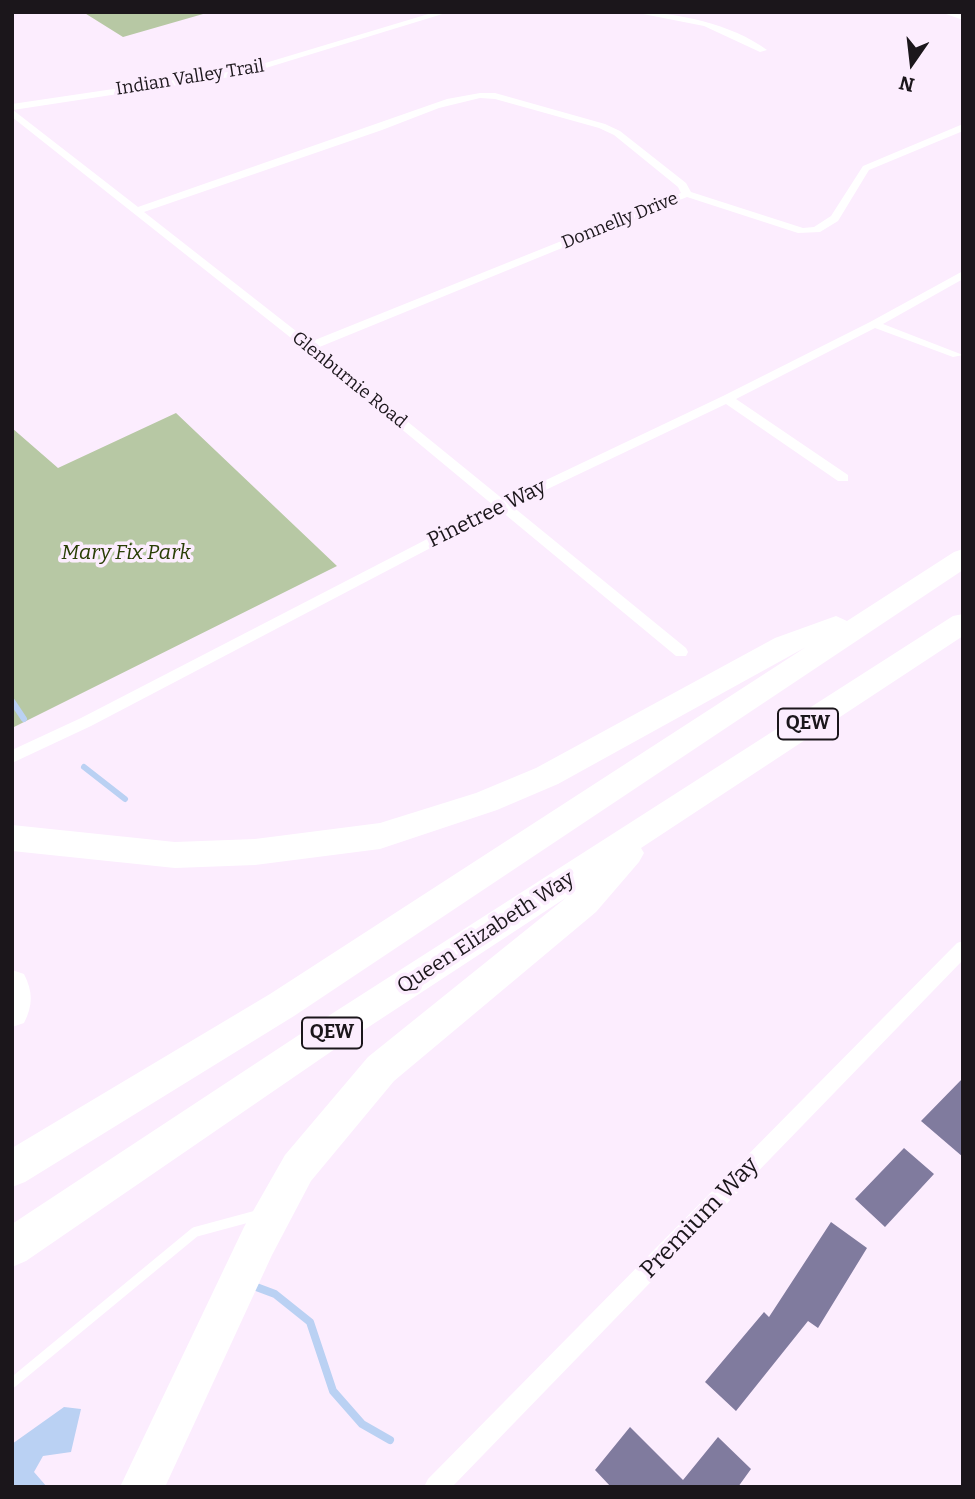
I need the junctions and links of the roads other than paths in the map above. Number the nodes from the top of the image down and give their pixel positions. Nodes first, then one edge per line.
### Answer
1 (445, 12) edge
2 (637, 12) edge
3 (949, 12) edge
4 (963, 18) edge
5 (763, 50) dead end
6 (12, 109) edge
7 (963, 127) edge
8 (687, 194) junction
9 (136, 211) junction
10 (963, 274) edge
11 (874, 324) junction
12 (309, 347) junction
13 (957, 355) dead end
14 (727, 399) junction
15 (843, 478) dead end
16 (503, 505) junction
17 (963, 558) edge
18 (889, 605) junction
19 (963, 623) edge
20 (681, 652) dead end
21 (12, 757) edge
22 (654, 824) junction
23 (12, 838) edge
24 (963, 948) edge
25 (12, 985) edge
26 (12, 1012) edge
27 (12, 1169) edge
28 (275, 1210) junction
29 (12, 1247) edge
30 (12, 1383) edge
31 (142, 1487) edge
32 (436, 1487) edge

1 - 6 street, Indian Valley Trail
2 - 5 street
3 - 4 street
6 - 9 street, Glenburnie Road
7 - 8 street
8 - 9 street, Donnelly Drive
8 - 12 street, Donnelly Drive
9 - 12 street, Glenburnie Road
10 - 11 street, Pinetree Way
11 - 13 street
11 - 14 street, Pinetree Way
12 - 16 street, Glenburnie Road
14 - 15 street
14 - 16 street, Pinetree Way
16 - 20 street, Glenburnie Road
16 - 21 street, Pinetree Way
17 - 18 highway, QEW
18 - 23 highway
18 - 27 highway, QEW
19 - 22 highway, Queen Elizabeth Way / QEW
22 - 28 highway
22 - 29 highway, Queen Elizabeth Way / QEW
24 - 32 street, Premium Way
25 - 26 highway
28 - 30 lane
28 - 31 highway

